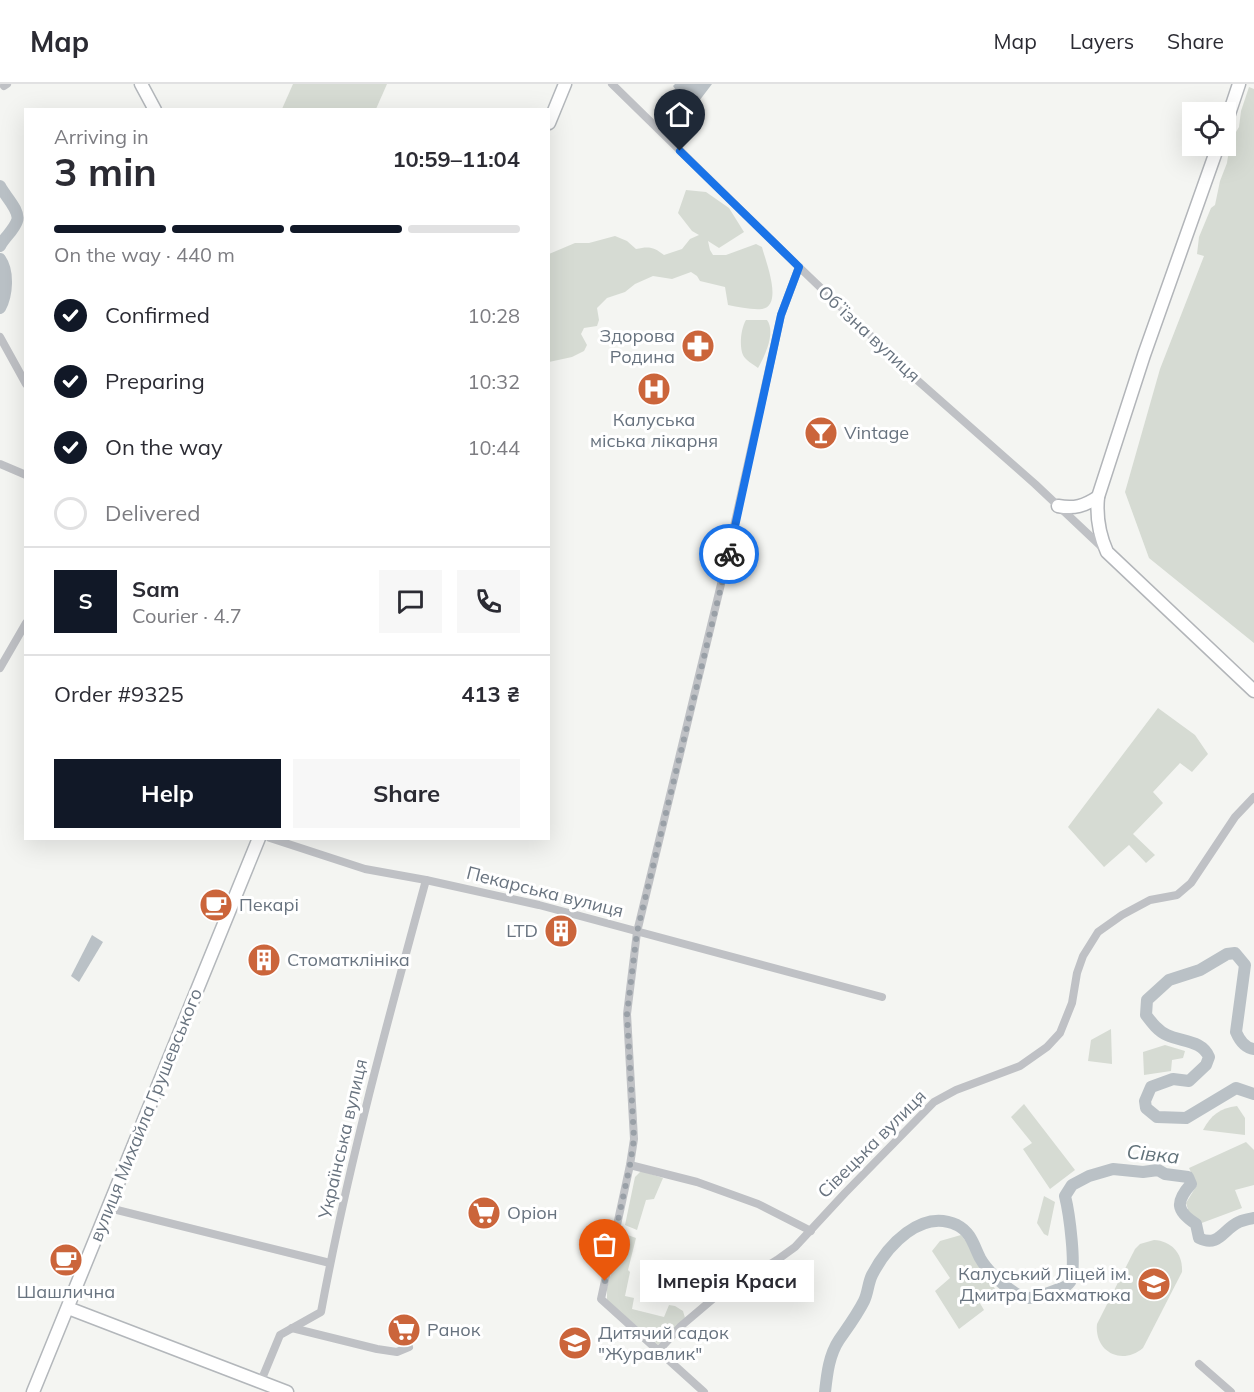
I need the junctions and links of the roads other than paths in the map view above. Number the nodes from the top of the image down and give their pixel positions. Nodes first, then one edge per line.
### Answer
1 (141, 84) edge
2 (565, 84) edge
3 (612, 84) edge
4 (1239, 84) edge
5 (1233, 102) edge
6 (154, 108) edge
7 (550, 121) edge
8 (1214, 156) edge
9 (799, 267) junction
10 (0, 337) edge
11 (24, 380) edge
12 (0, 464) edge
13 (24, 474) edge
14 (1098, 497) junction
15 (1058, 506) junction
16 (1107, 552) junction
17 (24, 626) edge
18 (0, 668) edge
19 (1254, 691) edge
20 (1254, 797) edge
21 (258, 840) edge
22 (276, 840) edge
23 (426, 880) junction
24 (637, 932) junction
25 (882, 997) dead end
26 (630, 1165) junction
27 (109, 1208) junction
28 (811, 1231) junction
29 (330, 1263) junction
30 (68, 1308) junction
31 (292, 1328) junction
32 (409, 1347) dead end
33 (659, 1350) junction
34 (1199, 1364) dead end
35 (261, 1381) junction
36 (33, 1392) edge
37 (287, 1392) edge
38 (704, 1392) edge
39 (1231, 1392) edge

1 - 6 main road
2 - 7 main road
3 - 9 street, Обʼїзна вулиця
4 - 5 main road
8 - 14 main road, Обʼїзна вулиця
9 - 15 street, Обʼїзна вулиця
9 - 24 street
10 - 11 street
12 - 13 street
14 - 15 main road
14 - 16 main road, Обʼїзна вулиця
15 - 16 street, Обʼїзна вулиця
16 - 19 main road, Обʼїзна вулиця
17 - 18 street
20 - 28 street, Сівецька вулиця
21 - 27 main road, вулиця Михайла Грушевського
22 - 23 street, Пекарська вулиця
23 - 24 street, Пекарська вулиця
23 - 29 street, Українська вулиця
24 - 25 street, Пекарська вулиця
24 - 26 street
26 - 28 street
26 - 33 street
27 - 29 street
27 - 30 main road, вулиця Михайла Грушевського
28 - 33 street, Сівецька вулиця
29 - 31 street, Українська вулиця
30 - 35 main road
30 - 36 main road, вулиця Михайла Грушевського
31 - 32 street
31 - 35 street, Українська вулиця
33 - 38 street
34 - 39 street
35 - 37 main road

